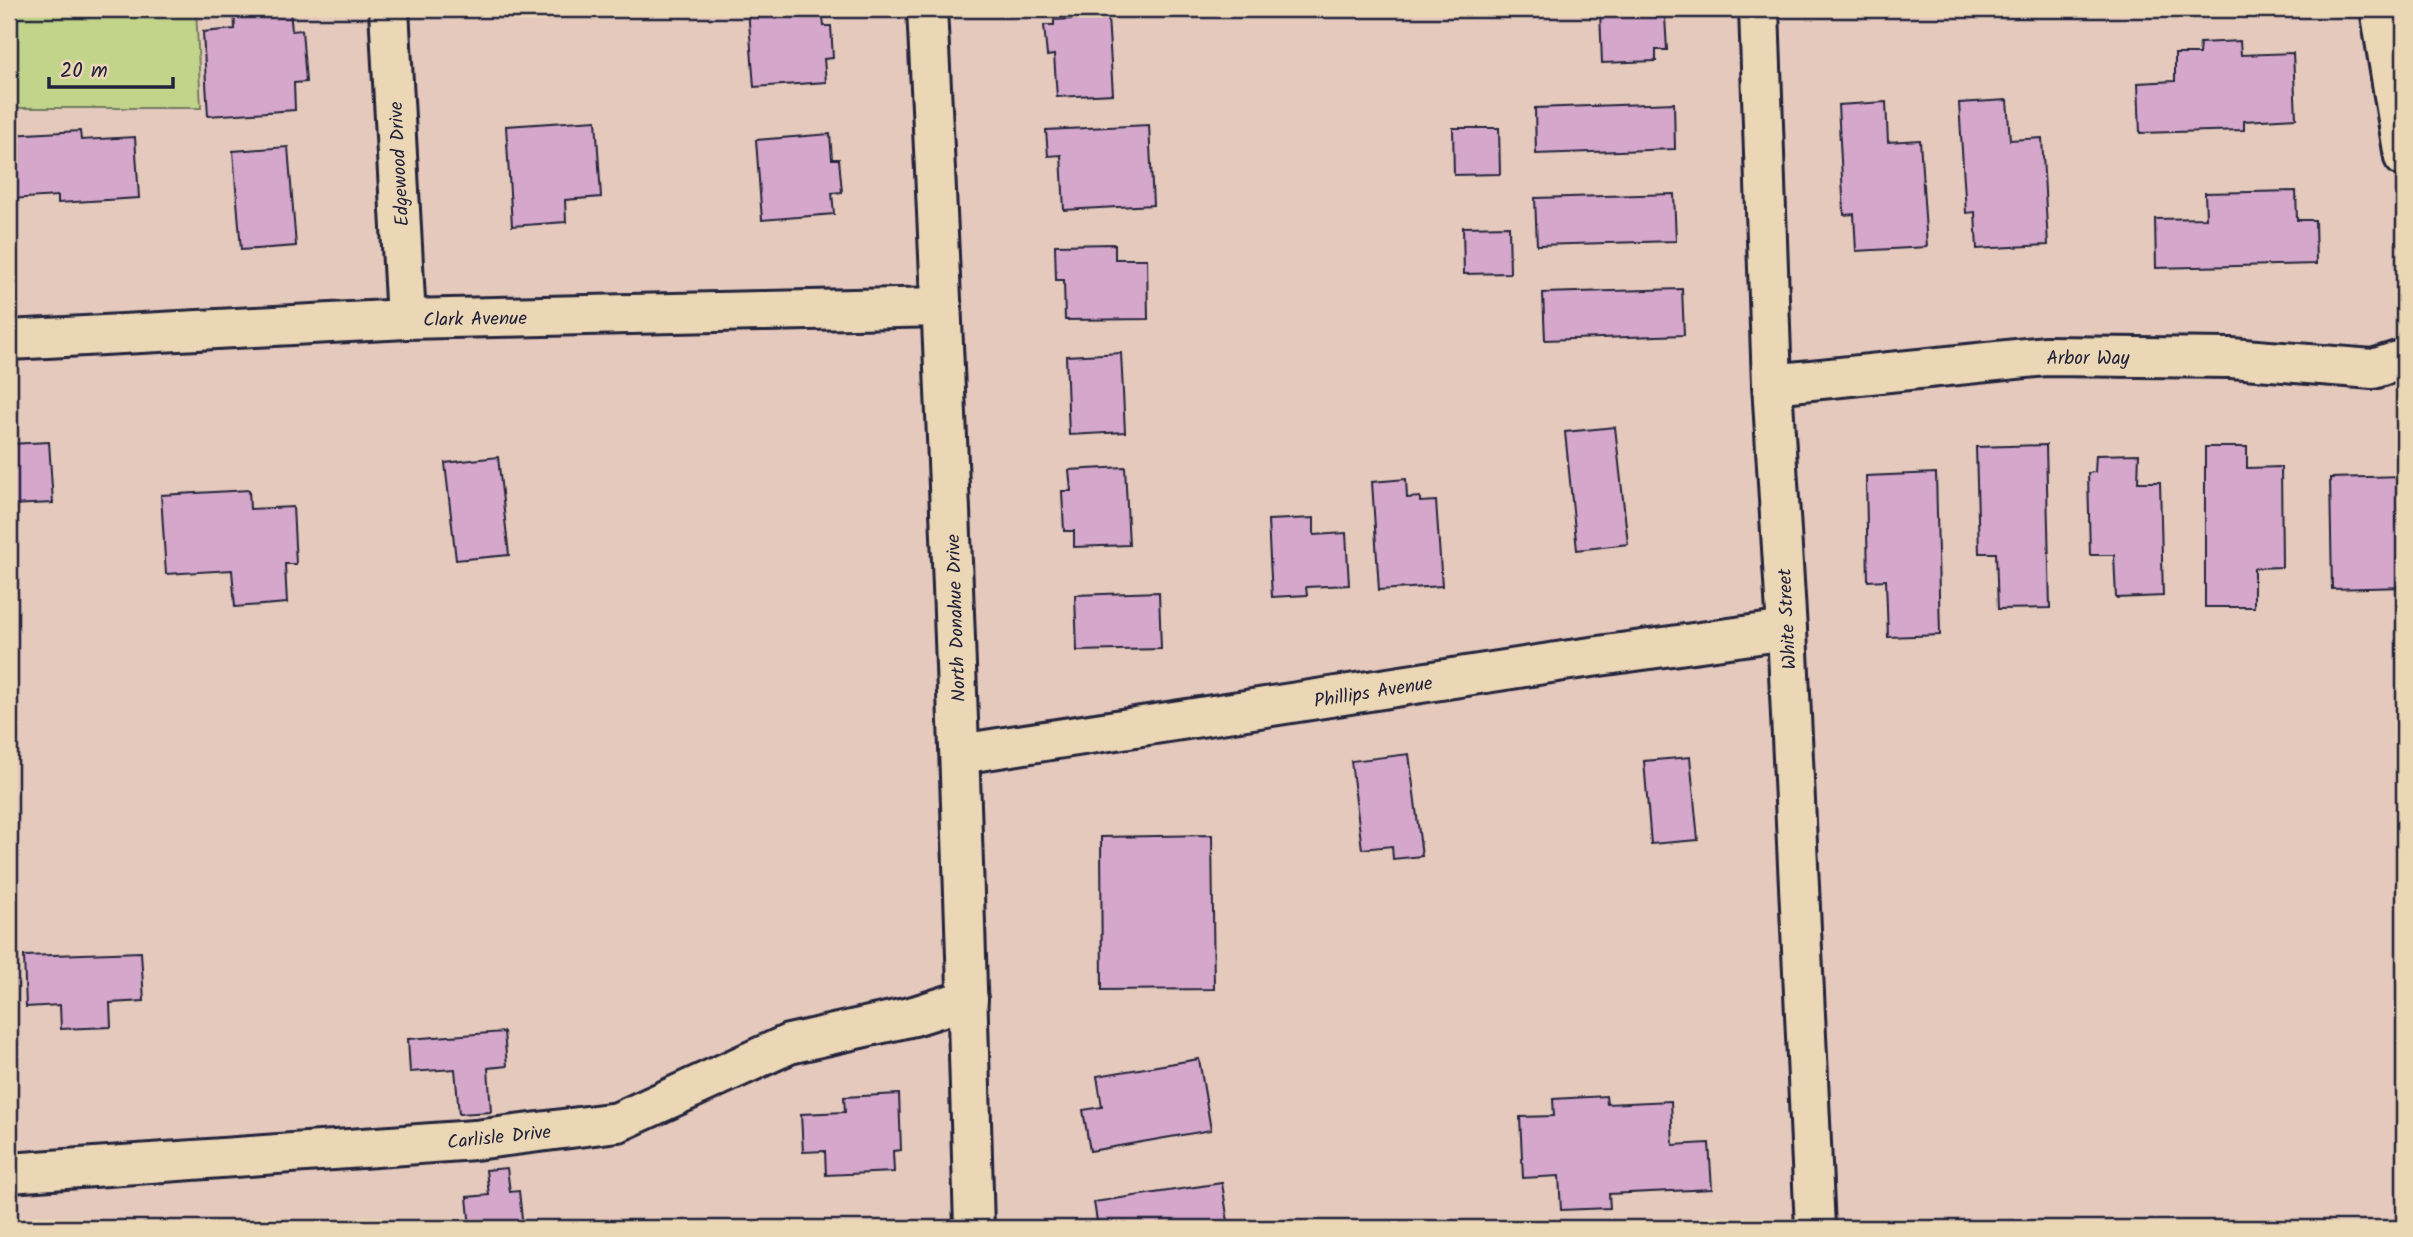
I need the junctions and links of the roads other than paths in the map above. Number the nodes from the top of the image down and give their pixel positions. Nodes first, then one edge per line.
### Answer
1 (389, 9) edge
2 (928, 9) edge
3 (1759, 9) edge
4 (2380, 9) edge
5 (2404, 157) edge
6 (942, 307) junction
7 (406, 319) junction
8 (9, 341) edge
9 (2404, 359) edge
10 (1772, 384) junction
11 (1787, 630) junction
12 (960, 754) junction
13 (968, 999) junction
14 (9, 1173) edge
15 (974, 1228) edge
16 (1815, 1228) edge

1 - 7 street, Edgewood Drive
2 - 6 street, North Donahue Drive
3 - 10 street, White Street
4 - 5 street
6 - 7 street, Clark Avenue
6 - 12 street, North Donahue Drive
7 - 8 street, Clark Avenue
9 - 10 street, Arbor Way
10 - 11 street, White Street
11 - 12 street, Phillips Avenue
11 - 16 street, White Street
12 - 13 street, North Donahue Drive
13 - 14 street, Carlisle Drive
13 - 15 street, North Donahue Drive

